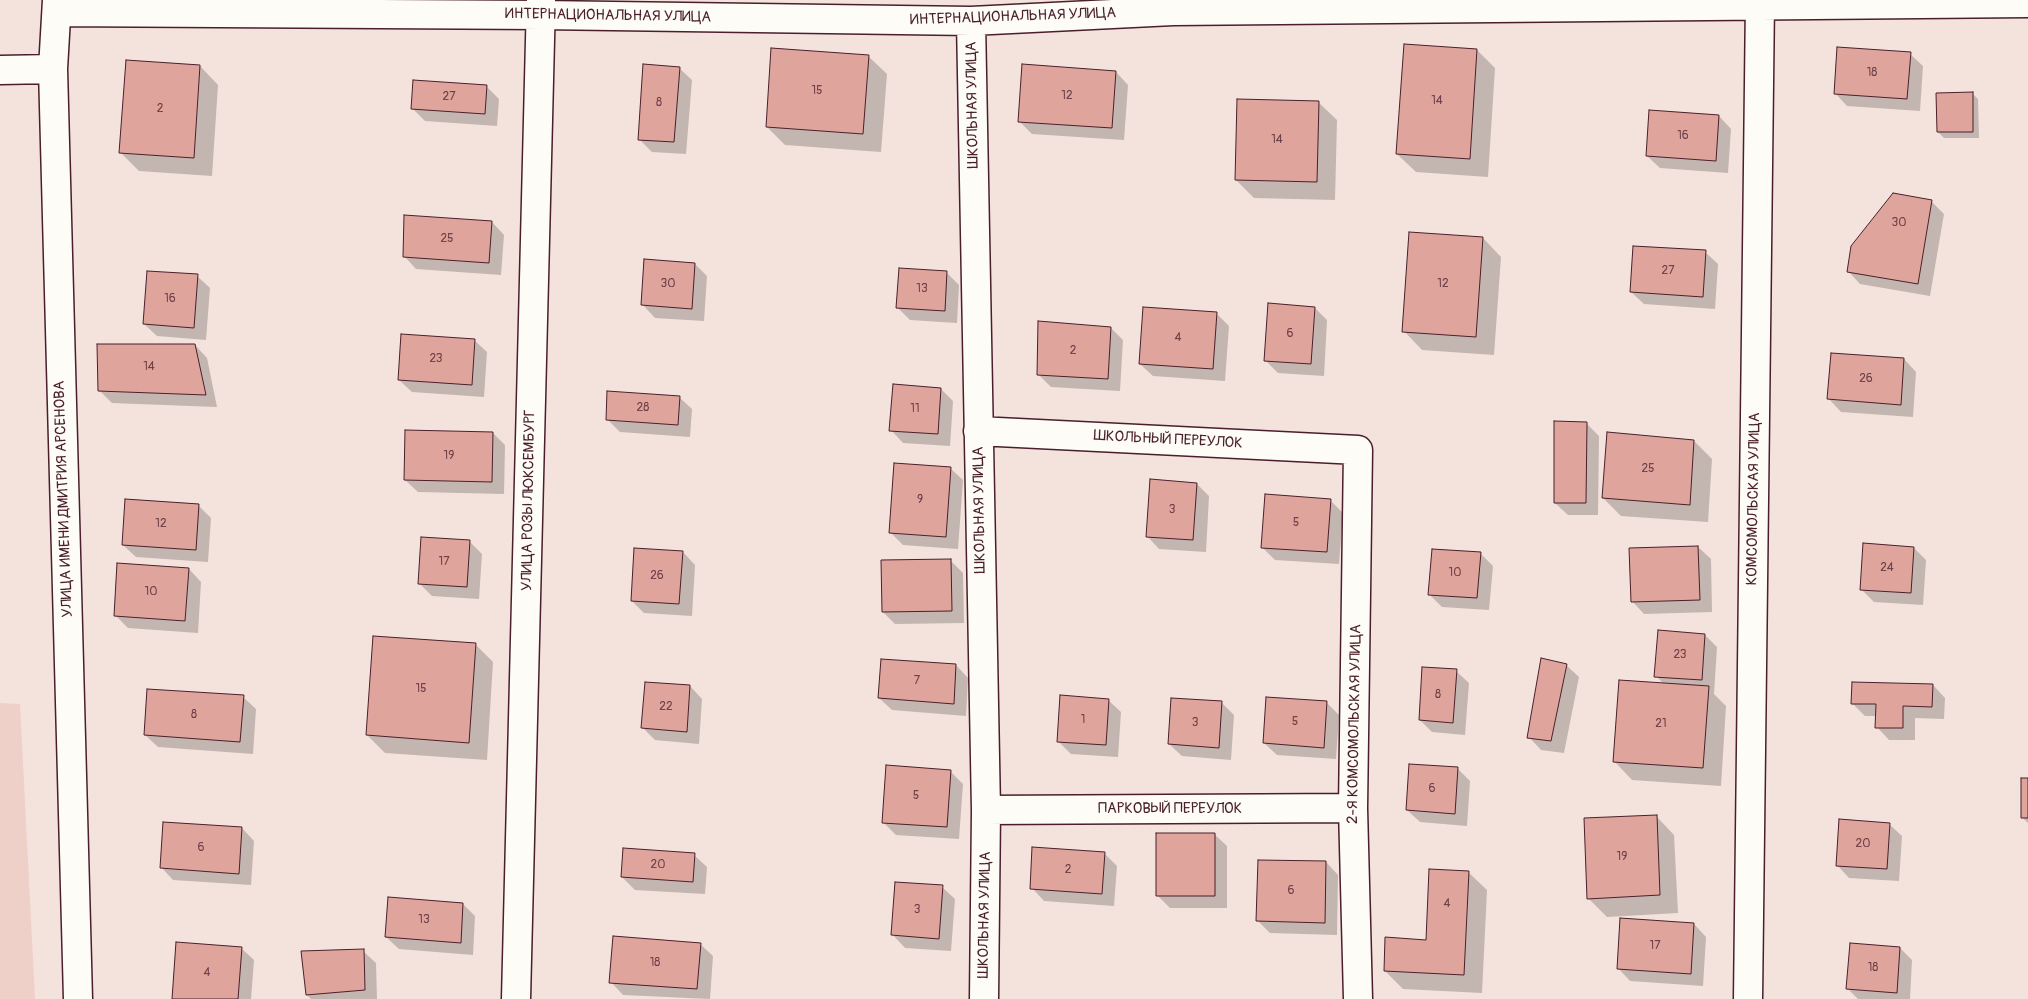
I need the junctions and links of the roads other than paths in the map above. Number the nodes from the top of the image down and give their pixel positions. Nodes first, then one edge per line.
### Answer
1 (1760, 3) edge
2 (2028, 3) edge
3 (57, 6) edge
4 (1173, 6) edge
5 (541, 7) edge
6 (972, 20) junction
7 (0, 70) edge
8 (52, 70) junction
9 (978, 431) junction
10 (1358, 450) joint
11 (1353, 808) junction
12 (986, 810) junction
13 (78, 999) edge
14 (516, 999) edge
15 (984, 999) edge
16 (1358, 999) edge
17 (1748, 999) edge

1 - 2 street, ИНТЕРНАЦИОНАЛЬНАЯ УЛИЦА
1 - 4 street, ИНТЕРНАЦИОНАЛЬНАЯ УЛИЦА
1 - 17 street, КОМСОМОЛЬСКАЯ УЛИЦА
3 - 5 street, ИНТЕРНАЦИОНАЛЬНАЯ УЛИЦА
3 - 8 street, УЛИЦА ИМЕНИ ДМИТРИЯ АРСЕНОВА
4 - 6 street, ИНТЕРНАЦИОНАЛЬНАЯ УЛИЦА
5 - 6 street, ИНТЕРНАЦИОНАЛЬНАЯ УЛИЦА
5 - 14 street, УЛИЦА РОЗЫ ЛЮКСЕМБУРГ
6 - 9 street, ШКОЛЬНАЯ УЛИЦА
7 - 8 street
8 - 13 street, УЛИЦА ИМЕНИ ДМИТРИЯ АРСЕНОВА
9 - 10 street, ШКОЛЬНЫЙ ПЕРЕУЛОК
9 - 12 street, ШКОЛЬНАЯ УЛИЦА
10 - 11 street, 2-Я КОМСОМОЛЬСКАЯ УЛИЦА
11 - 12 street, ПАРКОВЫЙ ПЕРЕУЛОК
11 - 16 street, 2-Я КОМСОМОЛЬСКАЯ УЛИЦА
12 - 15 street, ШКОЛЬНАЯ УЛИЦА

